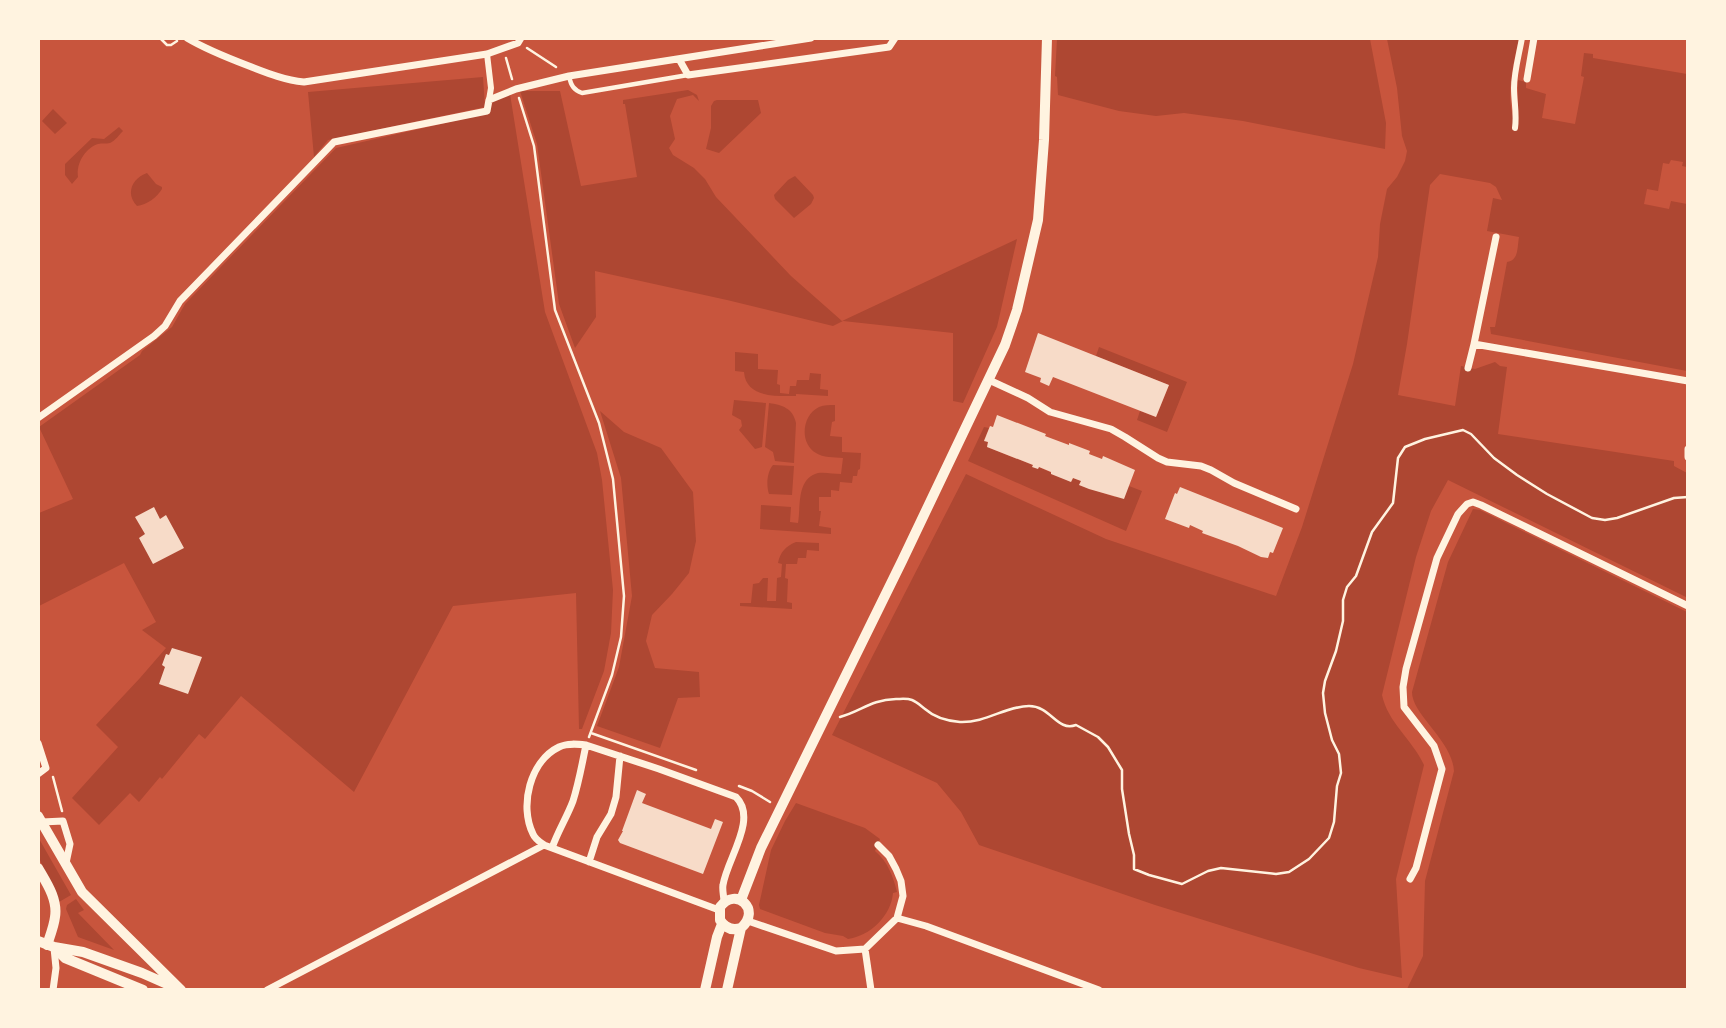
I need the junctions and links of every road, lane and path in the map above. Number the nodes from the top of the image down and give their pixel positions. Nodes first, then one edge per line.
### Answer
1 (160, 38) edge
2 (180, 38) edge
3 (187, 38) edge
4 (811, 38) edge
5 (895, 38) edge
6 (1047, 38) edge
7 (1522, 38) edge
8 (1534, 38) edge
9 (520, 41) edge
10 (502, 49) junction
11 (487, 54) junction
12 (679, 59) junction
13 (688, 75) junction
14 (569, 76) junction
15 (1527, 79) dead end
16 (516, 89) junction
17 (489, 100) junction
18 (1515, 128) dead end
19 (1496, 237) dead end
20 (1474, 344) junction
21 (1468, 368) dead end
22 (989, 380) junction
23 (1688, 381) edge
24 (38, 418) edge
25 (1688, 449) edge
26 (1688, 457) edge
27 (1688, 497) edge
28 (1296, 509) dead end
29 (1688, 606) edge
30 (835, 719) dead end
31 (591, 733) dead end
32 (38, 743) edge
33 (586, 745) junction
34 (620, 756) junction
35 (46, 768) junction
36 (38, 775) edge
37 (40, 819) edge
38 (63, 821) junction
39 (878, 845) dead end
40 (548, 847) junction
41 (589, 862) junction
42 (66, 863) junction
43 (38, 868) edge
44 (1410, 879) dead end
45 (741, 900) junction
46 (721, 906) junction
47 (897, 918) junction
48 (722, 924) junction
49 (745, 924) junction
50 (46, 944) edge
51 (865, 948) junction
52 (53, 989) edge
53 (143, 989) edge
54 (180, 989) edge
55 (267, 989) edge
56 (705, 989) edge
57 (727, 989) edge
58 (871, 989) edge
59 (1099, 989) edge

1 - 2 path
3 - 11 street
4 - 12 street
5 - 13 street
6 - 22 street
7 - 18 street
8 - 15 street
9 - 10 street
9 - 14 path
10 - 11 street
10 - 16 path
11 - 17 street
12 - 13 street
12 - 14 street
13 - 14 lane
14 - 16 street
16 - 17 street
16 - 31 path
17 - 24 street
19 - 20 street
20 - 21 street
20 - 23 street
22 - 28 street
22 - 45 street
25 - 26 street
27 - 30 path
29 - 44 street
32 - 35 street
33 - 34 street
33 - 40 street
33 - 40 street
34 - 41 street
34 - 46 street
35 - 36 street
35 - 38 path
37 - 38 street
37 - 42 street
38 - 42 street
39 - 47 street
40 - 41 street
40 - 55 street
41 - 46 street
42 - 54 street
43 - 50 street
45 - 46 street
45 - 49 street
46 - 48 street
47 - 51 street
47 - 59 street
48 - 49 street
48 - 56 street
49 - 51 street
49 - 57 street
50 - 52 street
50 - 53 street
50 - 54 street
51 - 58 street

